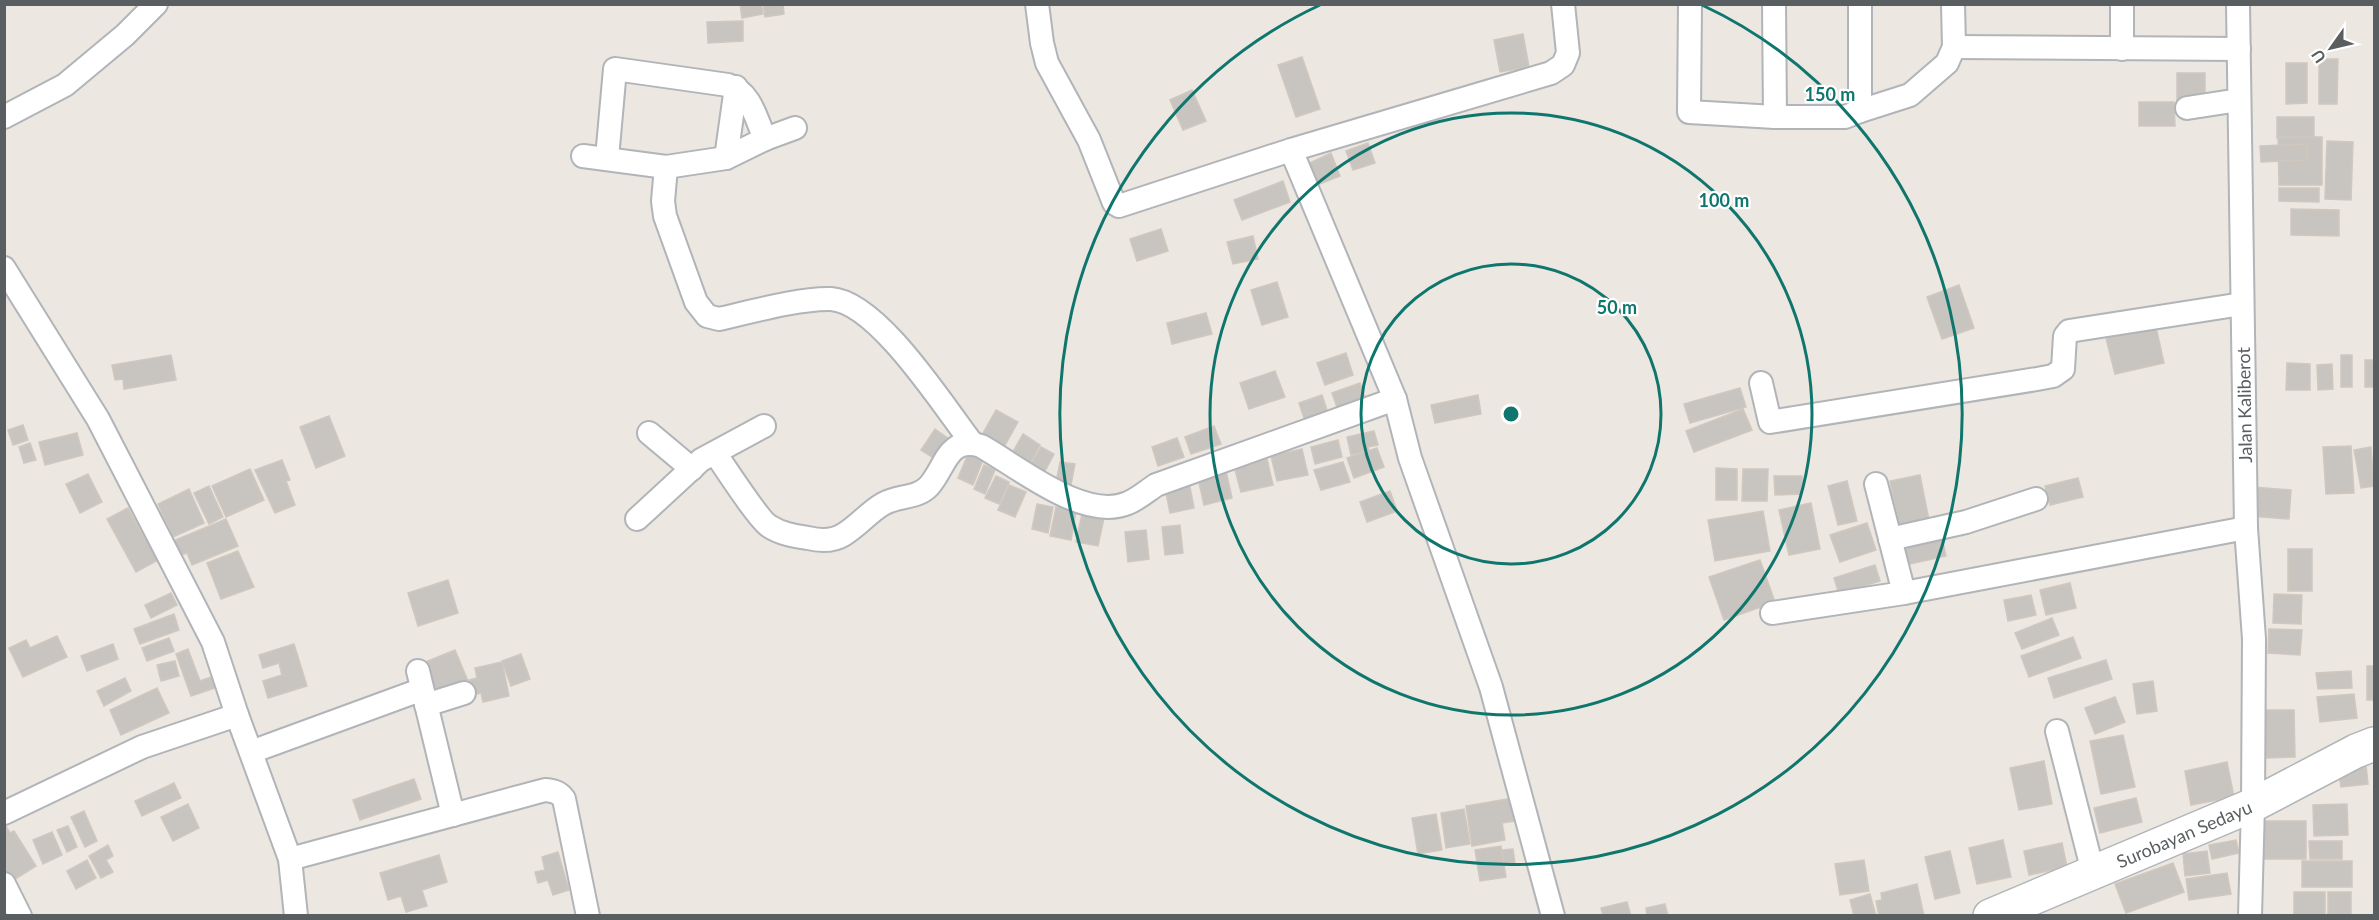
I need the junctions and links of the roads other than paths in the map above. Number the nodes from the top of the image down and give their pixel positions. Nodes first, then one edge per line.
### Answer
1 (156, 4) edge
2 (1037, 4) edge
3 (1563, 4) edge
4 (1690, 4) edge
5 (1774, 4) edge
6 (1860, 4) edge
7 (1953, 4) edge
8 (2122, 4) edge
9 (2238, 4) edge
10 (1954, 47) junction
11 (2122, 49) junction
12 (2239, 49) junction
13 (736, 87) junction
14 (2239, 100) junction
15 (2187, 108) dead end
16 (1860, 111) junction
17 (4, 117) edge
18 (1775, 117) junction
19 (795, 128) dead end
20 (765, 139) junction
21 (1291, 150) junction
22 (583, 156) dead end
23 (607, 158) junction
24 (726, 158) junction
25 (666, 167) junction
26 (4, 268) edge
27 (2242, 304) junction
28 (1761, 383) dead end
29 (1395, 399) junction
30 (764, 426) dead end
31 (649, 433) dead end
32 (972, 443) junction
33 (715, 453) junction
34 (692, 469) junction
35 (1876, 484) dead end
36 (2036, 499) dead end
37 (637, 519) dead end
38 (2246, 528) junction
39 (1890, 539) junction
40 (1904, 593) junction
41 (1772, 614) dead end
42 (418, 671) dead end
43 (464, 693) dead end
44 (419, 699) junction
45 (237, 715) junction
46 (2057, 731) dead end
47 (2374, 744) edge
48 (251, 752) junction
49 (2253, 805) junction
50 (4, 813) edge
51 (453, 815) junction
52 (290, 859) junction
53 (2093, 872) junction
54 (4, 884) edge
55 (20, 915) edge
56 (296, 915) edge
57 (588, 915) edge
58 (1553, 915) edge
59 (1990, 915) edge
60 (2250, 915) edge

1 - 17 street
2 - 21 street
3 - 21 street
4 - 18 street
5 - 18 street
6 - 16 street
7 - 10 street
8 - 11 street
9 - 12 street, Jalan Kaliberot
10 - 11 street
10 - 16 street
11 - 12 street
12 - 14 street, Jalan Kaliberot
13 - 20 street
13 - 23 street
13 - 24 street
14 - 15 street
14 - 27 street, Jalan Kaliberot
16 - 18 street
19 - 20 street
20 - 24 street
21 - 29 street
22 - 23 street
23 - 25 street
24 - 25 street
25 - 32 street
26 - 45 street
27 - 28 street
27 - 38 street, Jalan Kaliberot
29 - 32 street
29 - 58 street
30 - 33 street
31 - 34 street
32 - 33 street
33 - 34 street
34 - 37 street
35 - 39 street
36 - 39 street
38 - 40 street
38 - 49 street, Jalan Kaliberot
39 - 40 street
40 - 41 street
42 - 44 street
43 - 44 street
44 - 48 street
44 - 51 street
45 - 48 street
45 - 50 street
46 - 53 street
47 - 49 main road, Surobayan Sedayu
48 - 52 street
49 - 53 main road, Surobayan Sedayu
49 - 60 street, Jalan Kaliberot
51 - 52 street
51 - 57 street
52 - 56 street
53 - 59 main road, Surobayan Sedayu
54 - 55 street

